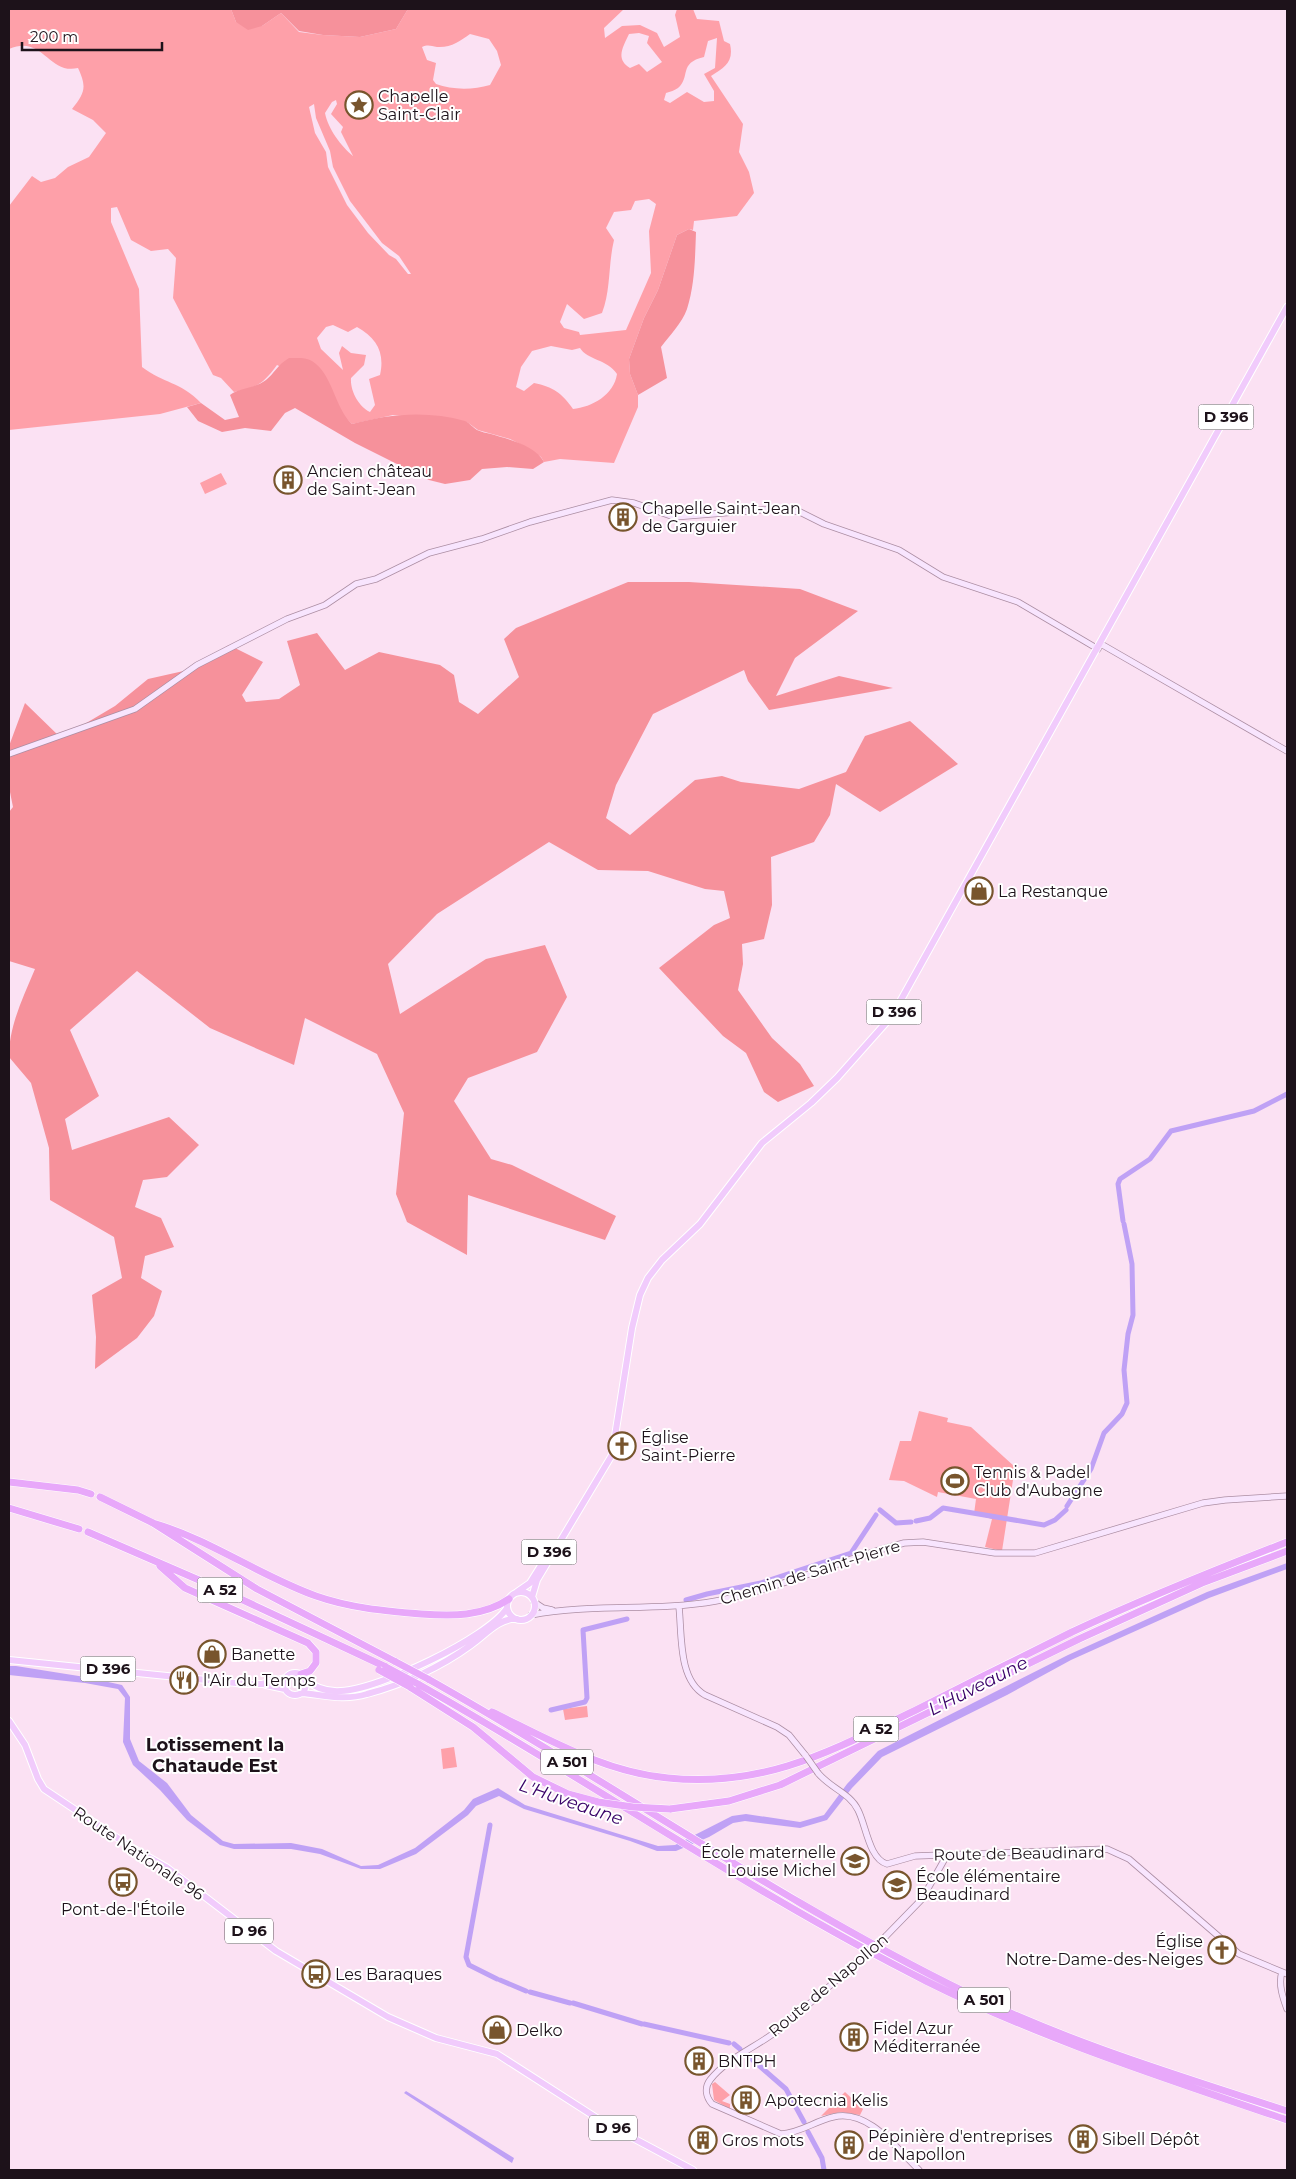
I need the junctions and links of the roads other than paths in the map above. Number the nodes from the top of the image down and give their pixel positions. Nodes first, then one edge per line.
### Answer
1 (1287, 307) edge
2 (1100, 646) junction
3 (1287, 750) edge
4 (9, 754) edge
5 (9, 1482) edge
6 (91, 1494) dead end
7 (1287, 1496) edge
8 (100, 1498) dead end
9 (9, 1508) edge
10 (580, 1511) junction
11 (153, 1523) junction
12 (79, 1529) dead end
13 (88, 1532) dead end
14 (1287, 1542) edge
15 (1287, 1551) edge
16 (154, 1561) junction
17 (517, 1592) junction
18 (509, 1599) junction
19 (533, 1600) junction
20 (679, 1606) junction
21 (507, 1608) junction
22 (564, 1611) junction
23 (531, 1615) junction
24 (517, 1619) junction
25 (330, 1642) joint
26 (9, 1660) edge
27 (303, 1677) junction
28 (286, 1678) junction
29 (262, 1684) junction
30 (414, 1686) junction
31 (285, 1689) junction
32 (451, 1692) junction
33 (302, 1693) junction
34 (9, 1721) edge
35 (947, 1855) junction
36 (1285, 1973) edge
37 (1287, 2009) edge
38 (1287, 2111) edge
39 (1287, 2120) edge
40 (693, 2170) edge
41 (918, 2170) edge

1 - 2 main road, D 396
2 - 3 street
2 - 4 street
2 - 10 main road, D 396
5 - 6 highway
7 - 20 street, Chemin de Saint-Pierre
8 - 11 highway, A 52
9 - 12 highway
10 - 17 main road, D 396
10 - 19 main road, D 396
11 - 18 highway
11 - 32 highway, A 52, bridge
13 - 16 highway, A 52
14 - 32 highway, A 52
15 - 30 highway, A 52, bridge
16 - 25 highway, A 52
16 - 27 highway
17 - 18 main road
17 - 19 main road
18 - 21 main road
19 - 22 street, Chemin de Saint-Pierre
19 - 23 main road
20 - 22 street, Chemin de Saint-Pierre
20 - 35 street, Route de Beaudinard, bridge
21 - 24 main road
21 - 27 main road
22 - 23 street, Chemin de Saint-Pierre
23 - 24 main road
24 - 33 main road
25 - 30 highway, A 501, bridge
26 - 29 main road, D 396
27 - 28 main road
27 - 33 main road
28 - 29 main road, D 396
28 - 31 main road
29 - 31 main road, D 396
30 - 39 highway, A 501
31 - 33 main road
32 - 38 highway, A 501
34 - 40 main road, Route Nationale 96 / D 96
35 - 36 street, Route de Beaudinard
35 - 41 street, Route de Napollon, bridge
36 - 37 street

